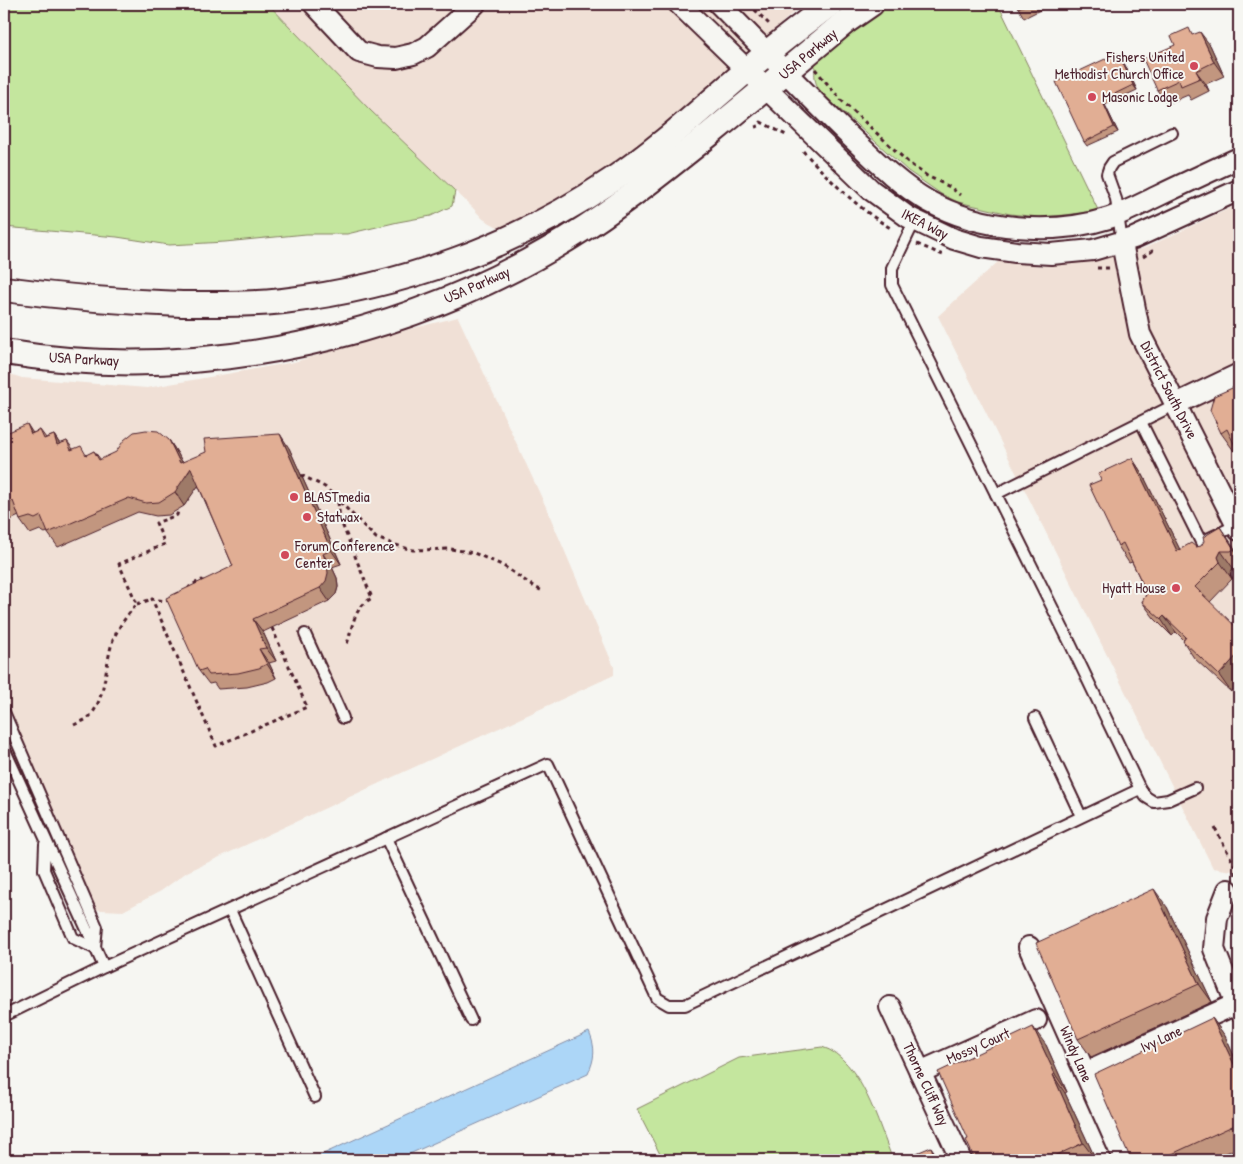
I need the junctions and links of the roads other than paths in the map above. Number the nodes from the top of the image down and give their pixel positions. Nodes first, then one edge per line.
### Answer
1 (314, 4) edge
2 (475, 4) edge
3 (679, 4) edge
4 (719, 4) edge
5 (830, 4) edge
6 (871, 4) edge
7 (767, 52) junction
8 (746, 71) junction
9 (786, 72) junction
10 (765, 89) junction
11 (1172, 133) dead end
12 (1239, 158) edge
13 (1239, 190) edge
14 (1118, 215) junction
15 (915, 220) junction
16 (1122, 243) junction
17 (4, 289) edge
18 (4, 352) edge
19 (1239, 374) edge
20 (1176, 404) junction
21 (1141, 422) junction
22 (996, 494) junction
23 (1238, 528) edge
24 (305, 634) dead end
25 (4, 712) edge
26 (343, 718) dead end
27 (1035, 718) dead end
28 (4, 748) edge
29 (1195, 788) dead end
30 (1140, 789) junction
31 (1082, 816) junction
32 (386, 838) junction
33 (45, 840) junction
34 (66, 856) junction
35 (55, 862) junction
36 (1228, 890) road end
37 (230, 910) junction
38 (94, 948) junction
39 (1029, 948) dead end
40 (104, 967) junction
41 (1236, 1000) edge
42 (890, 1007) dead end
43 (4, 1016) edge
44 (471, 1020) dead end
45 (1036, 1020) dead end
46 (920, 1072) junction
47 (1085, 1073) junction
48 (315, 1097) dead end
49 (961, 1160) edge
50 (1124, 1160) edge

1 - 2 street
3 - 8 street, IKEA Way
4 - 7 street, IKEA Way
5 - 7 street, USA Parkway
6 - 9 street, USA Parkway
7 - 8 street, USA Parkway
7 - 9 street, IKEA Way
8 - 10 street, IKEA Way
8 - 17 street, USA Parkway
9 - 10 street, USA Parkway
9 - 14 street, IKEA Way
10 - 15 street, IKEA Way
10 - 18 street, USA Parkway
11 - 14 lane
12 - 14 street, IKEA Way
13 - 16 street, IKEA Way
14 - 16 lane
15 - 16 street, IKEA Way
15 - 22 lane
16 - 20 street, District South Drive
19 - 20 street
20 - 21 lane
20 - 23 street, District South Drive
21 - 22 lane
21 - 23 lane
22 - 30 lane
24 - 26 lane
25 - 34 lane
27 - 31 lane
28 - 33 lane
29 - 30 lane
30 - 31 lane
31 - 32 lane
32 - 37 lane
32 - 44 lane
33 - 35 lane
33 - 38 lane
34 - 35 lane
34 - 38 lane
35 - 38 lane
36 - 41 street
37 - 40 lane
37 - 48 lane
38 - 40 lane
39 - 47 street, Windy Lane
40 - 43 lane
41 - 47 street, Ivy Lane
42 - 46 street, Thorne Cliff Way
45 - 46 street, Mossy Court
46 - 49 street, Thorne Cliff Way
47 - 50 street, Windy Lane

